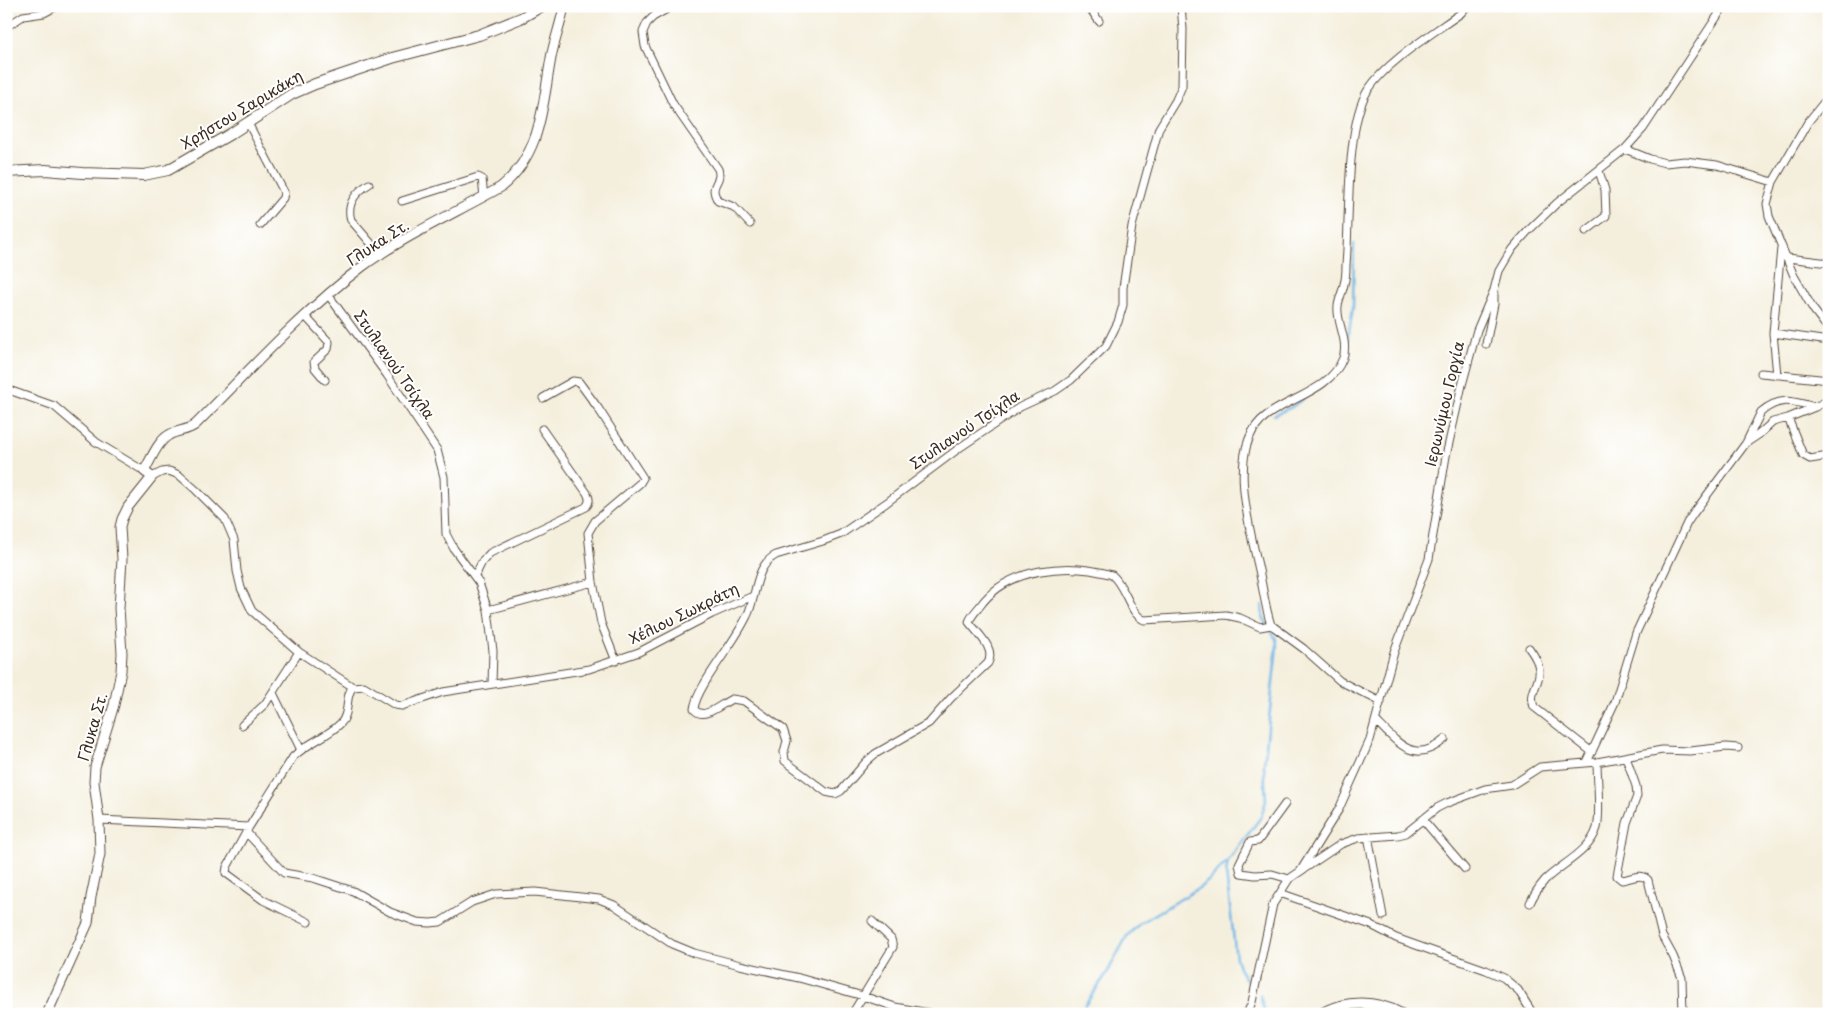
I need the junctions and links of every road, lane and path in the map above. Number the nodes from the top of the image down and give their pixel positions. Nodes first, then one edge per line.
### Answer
1 (58, 6) edge
2 (542, 6) edge
3 (564, 6) edge
4 (672, 6) edge
5 (1088, 6) edge
6 (1181, 6) edge
7 (1467, 6) edge
8 (1724, 6) edge
9 (1099, 21) dead end
10 (6, 26) edge
11 (1829, 96) edge
12 (248, 123) junction
13 (1625, 149) junction
14 (1599, 171) junction
15 (6, 172) edge
16 (1773, 182) junction
17 (369, 184) dead end
18 (484, 197) junction
19 (402, 202) dead end
20 (750, 224) dead end
21 (260, 225) dead end
22 (1586, 231) dead end
23 (1781, 248) junction
24 (380, 256) junction
25 (1788, 258) junction
26 (1829, 263) edge
27 (1494, 290) junction
28 (328, 296) junction
29 (305, 316) junction
30 (1829, 330) edge
31 (1773, 333) junction
32 (1829, 341) edge
33 (1486, 344) dead end
34 (1761, 373) dead end
35 (1777, 375) junction
36 (325, 380) dead end
37 (1829, 380) edge
38 (6, 389) edge
39 (543, 398) dead end
40 (1829, 400) edge
41 (1815, 407) junction
42 (1788, 418) junction
43 (542, 429) dead end
44 (1746, 443) junction
45 (1829, 456) edge
46 (144, 471) junction
47 (152, 477) junction
48 (475, 576) junction
49 (593, 582) junction
50 (753, 596) junction
51 (488, 610) junction
52 (1270, 626) junction
53 (1529, 648) dead end
54 (299, 652) junction
55 (616, 661) junction
56 (492, 684) junction
57 (353, 687) junction
58 (274, 693) junction
59 (1381, 702) junction
60 (1376, 721) junction
61 (242, 725) dead end
62 (1445, 739) dead end
63 (1738, 748) dead end
64 (302, 750) junction
65 (1592, 752) junction
66 (1626, 757) junction
67 (1587, 762) junction
68 (1596, 762) junction
69 (1285, 804) dead end
70 (99, 820) junction
71 (1424, 820) junction
72 (248, 829) junction
73 (1368, 836) junction
74 (1464, 869) dead end
75 (1301, 870) junction
76 (1289, 879) junction
77 (1280, 893) junction
78 (1530, 903) dead end
79 (1383, 916) dead end
80 (872, 921) dead end
81 (308, 922) dead end
82 (863, 996) junction
83 (47, 1014) edge
84 (852, 1014) edge
85 (935, 1014) edge
86 (1247, 1014) edge
87 (1321, 1014) edge
88 (1401, 1014) edge
89 (1533, 1014) edge
90 (1684, 1014) edge

1 - 10 street
2 - 12 main road, Χρήστου Σαρικάκη
3 - 18 street, Γλυκα Στ.
4 - 20 street
5 - 9 street
6 - 50 street, Στυλιανού Τσίχλα
7 - 52 street
8 - 13 street, Ιερωνύμου Γοργία
11 - 16 street
12 - 15 main road, Χρήστου Σαρικάκη
12 - 21 street
13 - 14 street, Ιερωνύμου Γοργία
13 - 16 street
14 - 22 street
14 - 27 street, Ιερωνύμου Γοργία
16 - 23 street
17 - 24 street
18 - 19 street
18 - 24 street, Γλυκα Στ.
23 - 25 street
23 - 31 street
24 - 28 street, Γλυκα Στ.
25 - 26 street
25 - 30 street
27 - 33 street
27 - 59 street, Ιερωνύμου Γοργία
28 - 29 street, Γλυκα Στ.
28 - 48 street, Στυλιανού Τσίχλα
29 - 36 street
29 - 46 street, Γλυκα Στ.
31 - 32 street
31 - 35 street
34 - 35 street
35 - 37 street
38 - 46 street
39 - 49 street
40 - 41 street
41 - 42 street
41 - 44 street
42 - 44 street
42 - 45 street
43 - 48 street
44 - 65 street
46 - 47 street
47 - 54 street, Χέλιου Σωκράτη
47 - 70 street, Γλυκα Στ.
48 - 51 street, Στυλιανού Τσίχλα
49 - 51 street
49 - 55 street
50 - 52 street, Χέλιου Σωκράτη
50 - 55 street, Χέλιου Σωκράτη
51 - 56 street, Στυλιανού Τσίχλα
52 - 59 street
53 - 65 street
54 - 57 street, Χέλιου Σωκράτη
54 - 58 street
55 - 56 street, Χέλιου Σωκράτη
56 - 57 street, Χέλιου Σωκράτη
57 - 64 street
58 - 61 street
58 - 64 street
59 - 60 street, Ιερωνύμου Γοργία
60 - 62 street
60 - 75 street, Ιερωνύμου Γοργία
63 - 66 street
64 - 72 street
65 - 67 street
66 - 68 street
66 - 90 street
67 - 68 street
67 - 71 street
68 - 78 street
69 - 76 street
70 - 72 street
70 - 83 street, Γλυκα Στ.
71 - 73 street
71 - 74 street
72 - 81 street
72 - 82 street
73 - 75 street
73 - 79 street
75 - 76 street
76 - 77 street
77 - 86 street
77 - 89 street
80 - 82 street
82 - 84 street
82 - 85 street
87 - 88 main road

